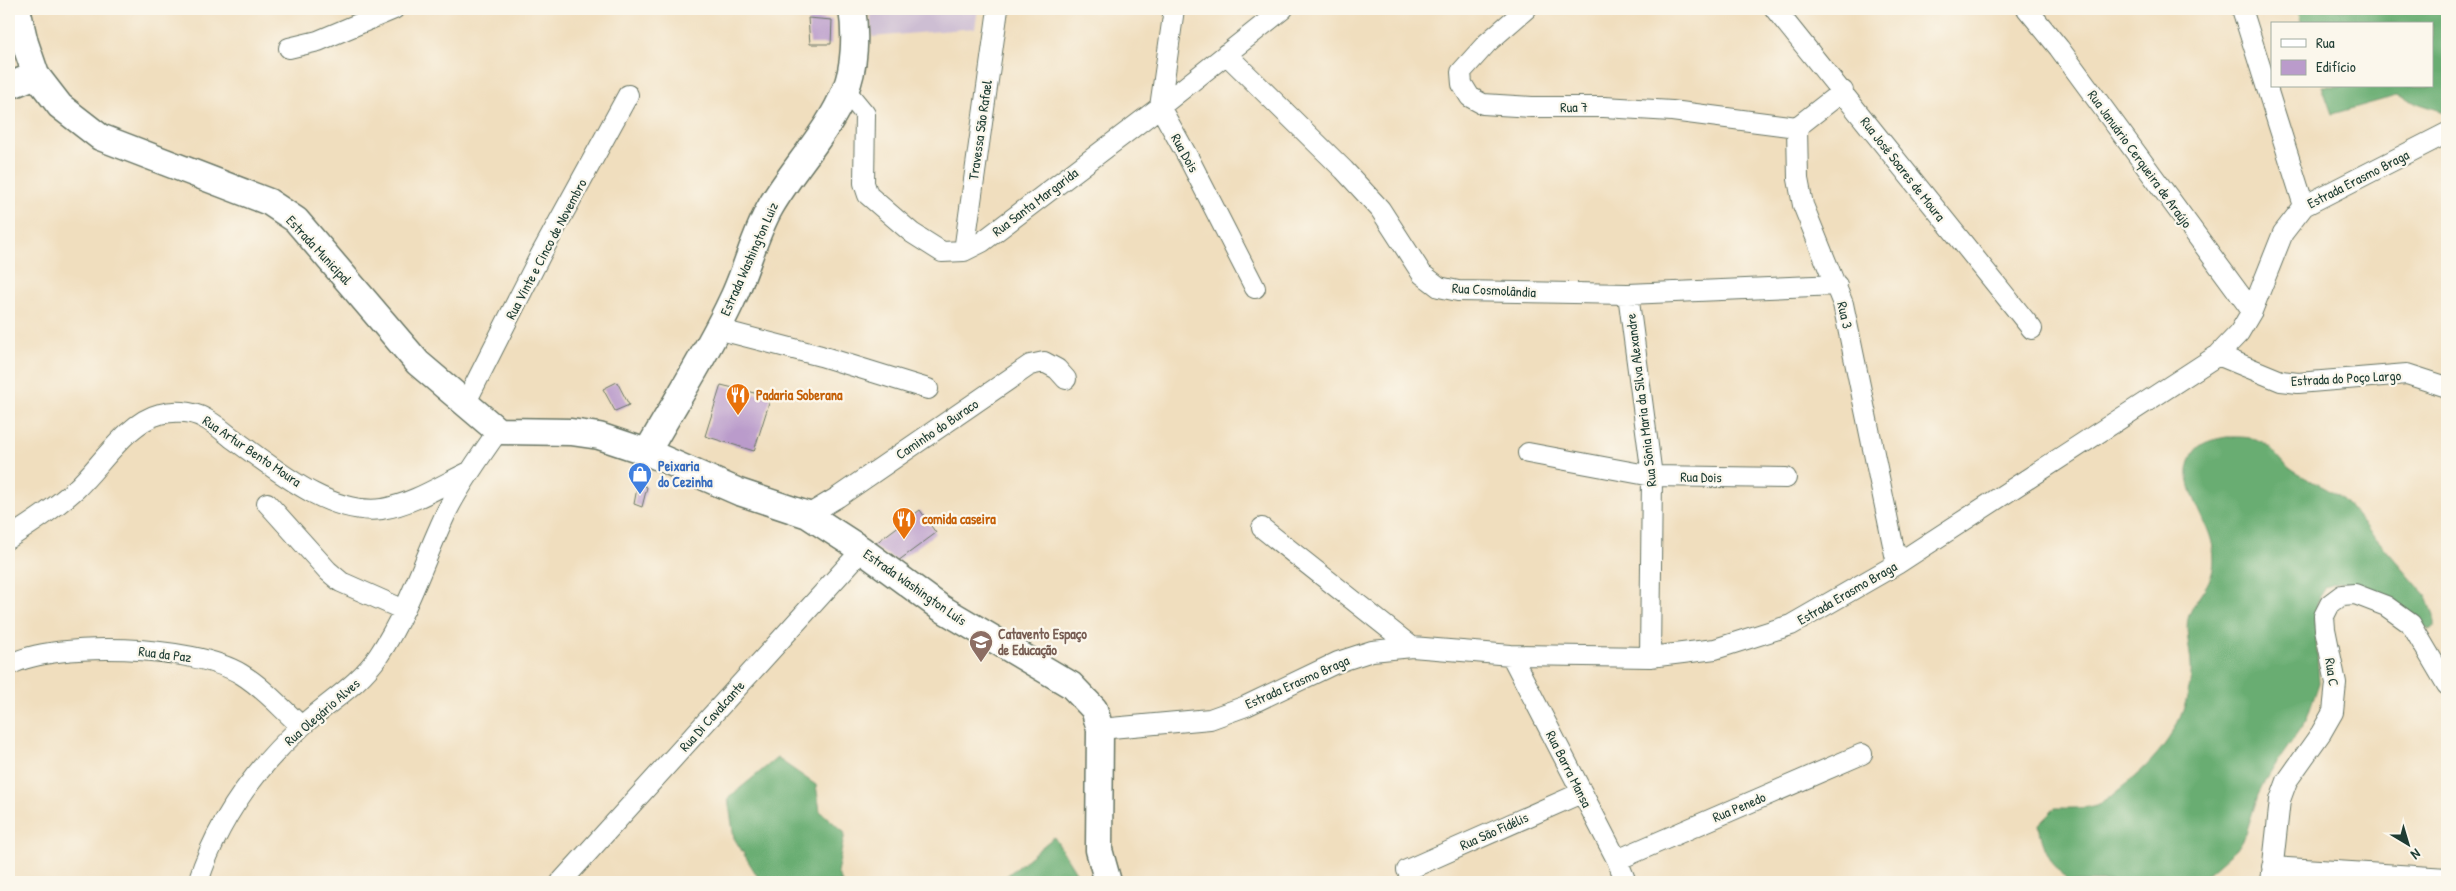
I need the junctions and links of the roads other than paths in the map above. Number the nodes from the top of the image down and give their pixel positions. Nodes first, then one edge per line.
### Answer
1 (394, 9) edge
2 (852, 9) edge
3 (998, 9) edge
4 (1174, 9) edge
5 (1283, 9) edge
6 (1526, 9) edge
7 (1775, 9) edge
8 (2027, 9) edge
9 (2242, 9) edge
10 (18, 10) edge
11 (290, 48) dead end
12 (1226, 54) junction
13 (36, 75) junction
14 (9, 86) edge
15 (846, 91) junction
16 (1843, 91) junction
17 (628, 96) dead end
18 (1160, 107) junction
19 (1797, 127) junction
20 (2447, 133) edge
21 (2304, 206) junction
22 (964, 251) junction
23 (1837, 285) junction
24 (1255, 288) dead end
25 (1628, 294) junction
26 (2252, 311) junction
27 (717, 329) junction
28 (2032, 329) dead end
29 (2218, 355) junction
30 (1066, 379) dead end
31 (2447, 387) edge
32 (928, 389) dead end
33 (465, 404) junction
34 (498, 431) junction
35 (647, 452) junction
36 (1528, 453) dead end
37 (469, 472) junction
38 (1652, 476) junction
39 (1786, 478) dead end
40 (267, 503) dead end
41 (808, 515) junction
42 (1262, 528) dead end
43 (9, 538) edge
44 (862, 550) junction
45 (1897, 564) junction
46 (404, 610) junction
47 (1412, 647) junction
48 (1511, 656) junction
49 (1650, 657) junction
50 (9, 666) edge
51 (2445, 682) edge
52 (302, 726) junction
53 (1100, 729) junction
54 (1862, 754) dead end
55 (1582, 793) junction
56 (1617, 860) junction
57 (1407, 870) dead end
58 (2272, 875) edge
59 (2447, 878) edge
60 (198, 882) edge
61 (561, 882) edge
62 (1108, 882) edge
63 (1626, 882) edge

1 - 11 street
2 - 15 street, Estrada Washington Luiz
3 - 22 street, Travessa São Rafael
4 - 18 street
5 - 12 street, Rua Santa Margarida
6 - 19 street, Rua 7
7 - 16 street, Rua José Soares de Moura
8 - 26 street, Rua Januário Cerqueira de Araújo
9 - 21 street
10 - 13 street, Estrada Municipal
12 - 18 street, Rua Santa Margarida
12 - 25 street, Rua Cosmolândia
13 - 14 street
13 - 33 street, Estrada Municipal
15 - 22 street, Rua Santa Margarida
15 - 27 street, Estrada Washington Luiz
16 - 19 street
16 - 28 street, Rua José Soares de Moura
17 - 33 street, Rua Vinte e Cinco de Novembro
18 - 22 street, Rua Santa Margarida
18 - 24 street, Rua Dois
19 - 23 street, Rua 3
20 - 21 street, Estrada Erasmo Braga
21 - 26 street, Estrada Erasmo Braga
23 - 25 street, Rua Cosmolândia
23 - 45 street, Rua 3
25 - 38 street, Rua Sônia Maria da Silva Alexandre
26 - 29 street, Estrada Erasmo Braga
27 - 32 street
27 - 35 street, Estrada Washington Luiz
29 - 31 street, Estrada do Poço Largo
29 - 45 street, Estrada Erasmo Braga
30 - 41 street, Caminho do Buraco
33 - 34 street, Estrada Municipal
34 - 35 street
34 - 37 street, Rua Olegário Alves
35 - 41 street, Estrada Washington Luís
36 - 38 street, Rua Dois
37 - 43 street, Rua Artur Bento Moura
37 - 46 street, Rua Olegário Alves
38 - 39 street, Rua Dois
38 - 49 street, Rua Sônia Maria da Silva Alexandre
40 - 46 street
41 - 44 street, Estrada Washington Luís
42 - 47 street
44 - 53 street, Estrada Washington Luís
44 - 61 street, Rua Di Cavalcante
45 - 49 street, Estrada Erasmo Braga
46 - 52 street, Rua Olegário Alves
47 - 48 street, Estrada Erasmo Braga
47 - 53 street, Estrada Erasmo Braga
48 - 49 street, Estrada Erasmo Braga
48 - 55 street, Rua Barra Mansa
50 - 52 street, Rua da Paz
51 - 58 street, Rua C
52 - 60 street, Rua Olegário Alves
53 - 62 street, Estrada Washington Luís
54 - 56 street, Rua Penedo
55 - 56 street, Rua Barra Mansa
55 - 57 street, Rua São Fidélis
56 - 63 street, Rua Barra Mansa
58 - 59 street

